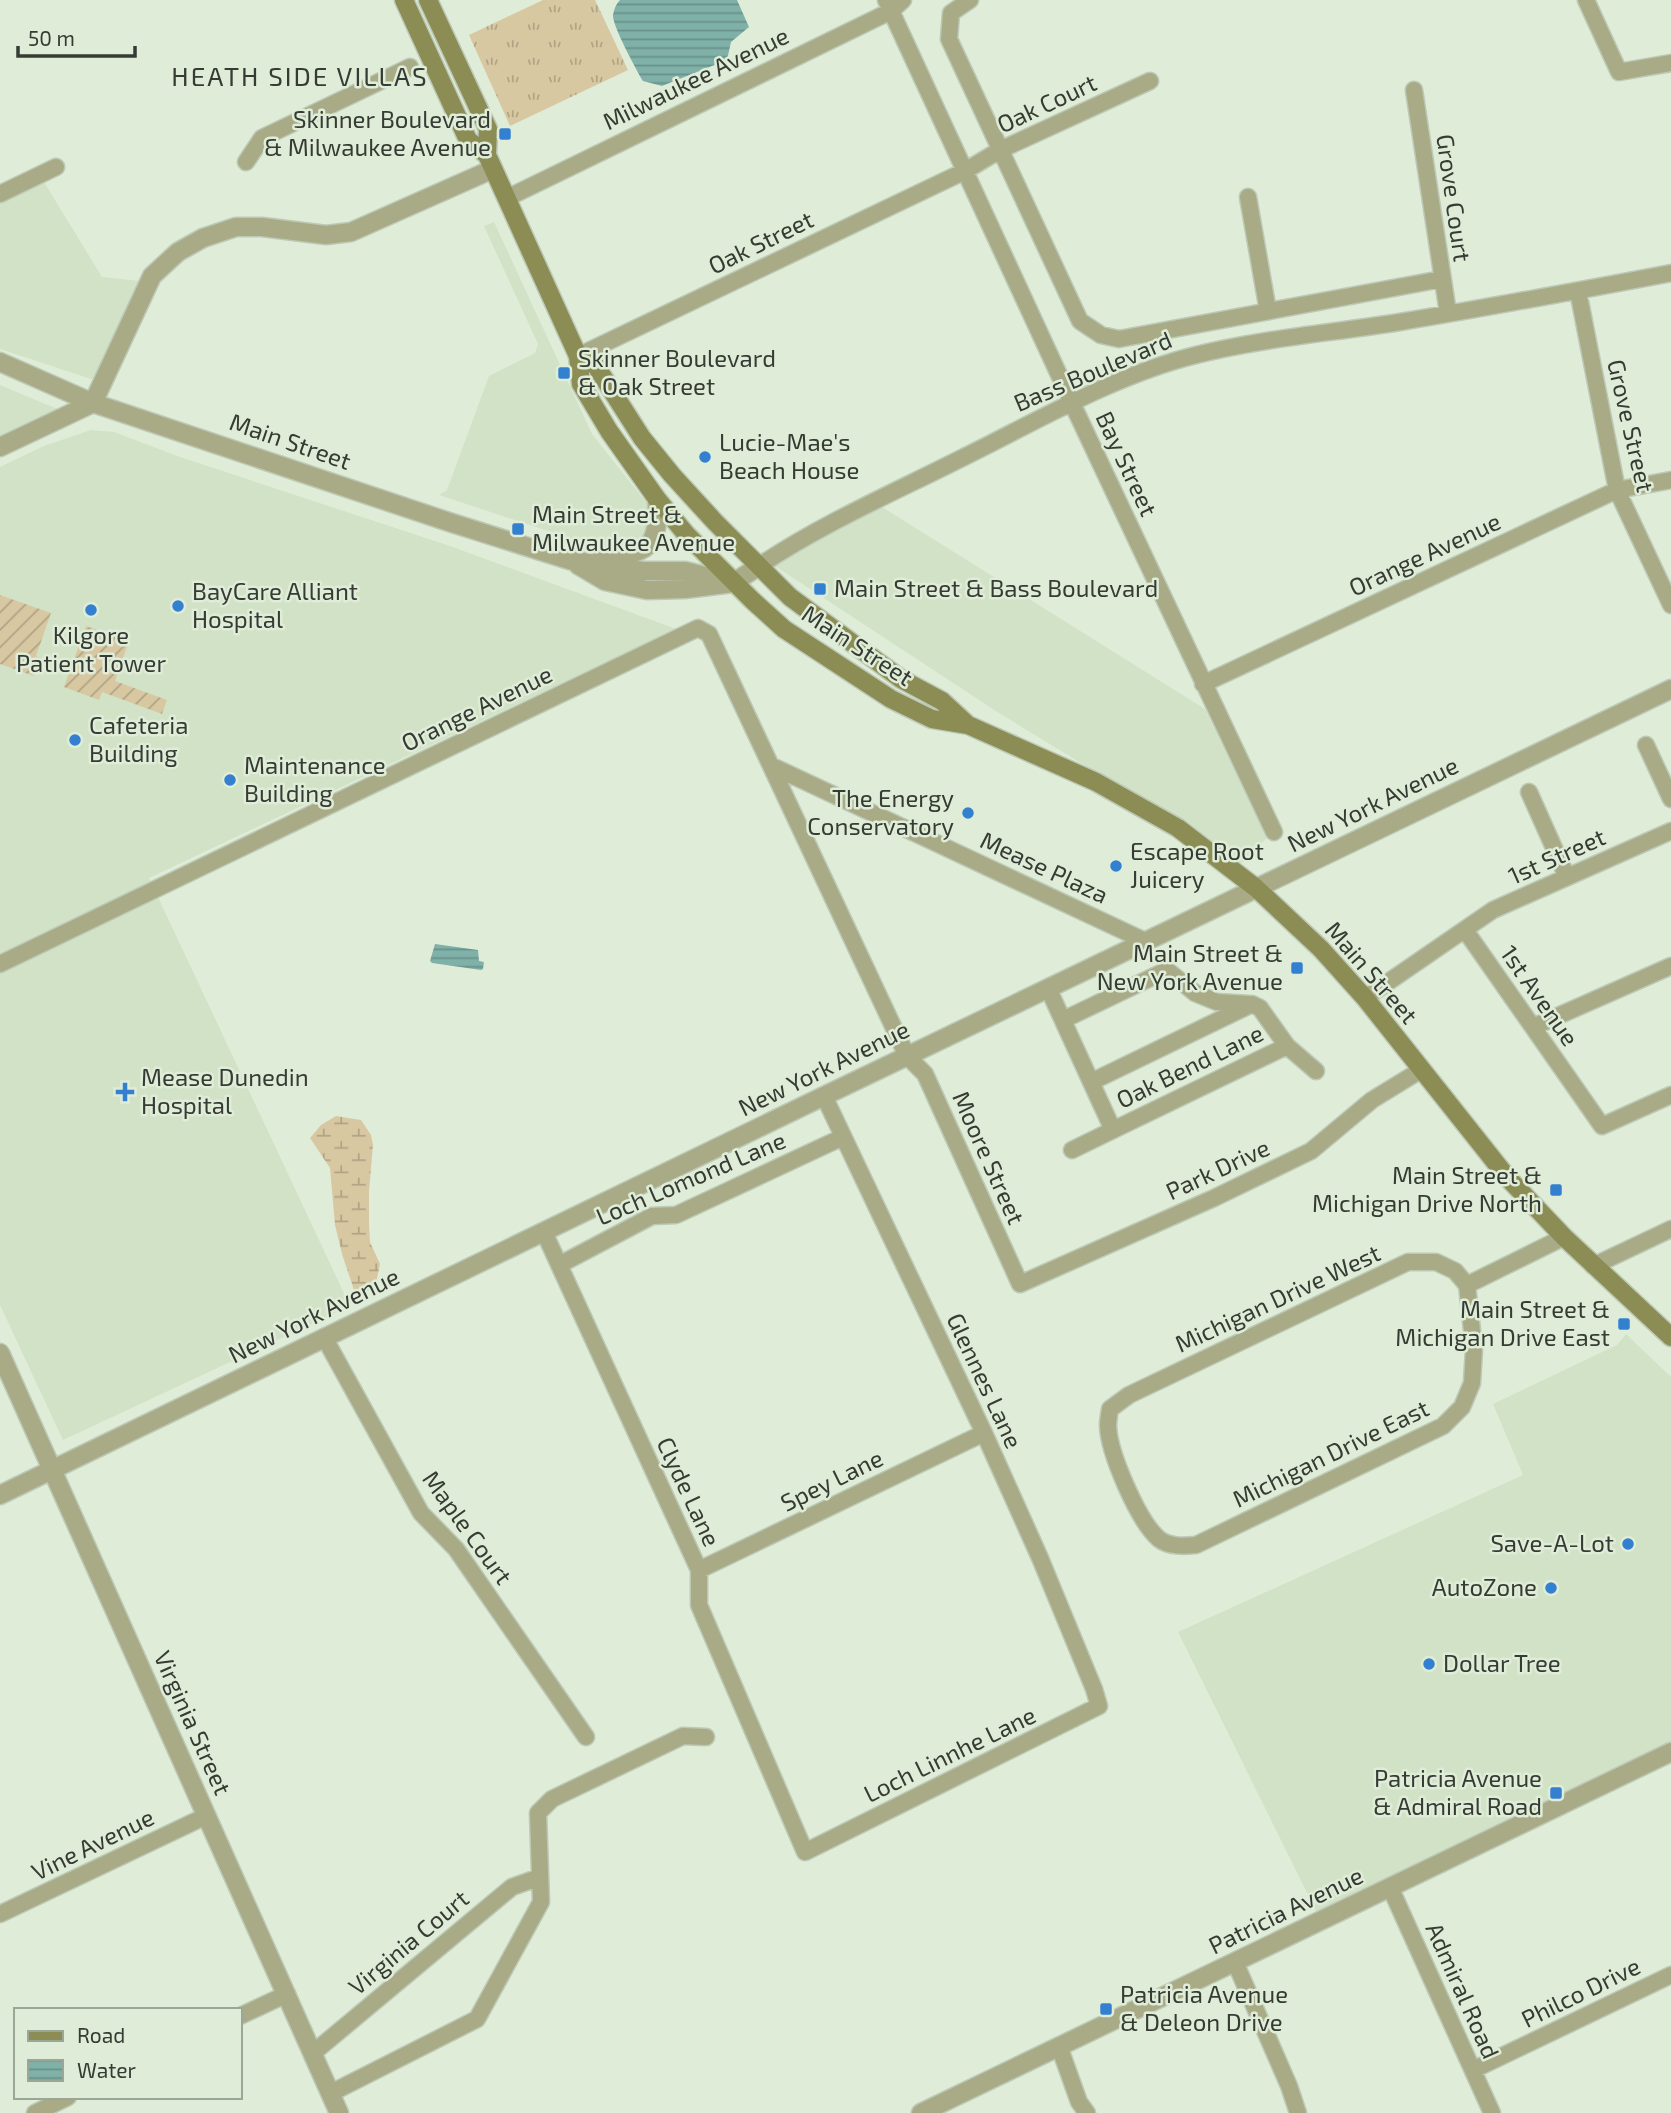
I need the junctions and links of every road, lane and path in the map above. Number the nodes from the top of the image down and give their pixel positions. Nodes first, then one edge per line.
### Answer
1 (404, 0) edge
2 (428, 0) edge
3 (970, 0) edge
4 (1586, 0) edge
5 (894, 4) edge
6 (1671, 63) edge
7 (410, 67) dead end
8 (1150, 81) dead end
9 (1414, 90) dead end
10 (1000, 150) junction
11 (246, 162) dead end
12 (490, 162) junction
13 (56, 167) dead end
14 (965, 171) junction
15 (0, 194) edge
16 (1248, 197) dead end
17 (507, 198) junction
18 (1671, 273) edge
19 (1442, 279) junction
20 (1578, 291) junction
21 (1268, 311) junction
22 (1448, 313) junction
23 (578, 356) junction
24 (0, 362) edge
25 (93, 403) junction
26 (1072, 403) junction
27 (0, 447) edge
28 (1671, 480) edge
29 (1617, 490) junction
30 (657, 499) junction
31 (569, 559) junction
32 (759, 566) junction
33 (733, 583) junction
34 (1671, 605) edge
35 (709, 634) joint
36 (1203, 684) junction
37 (1671, 689) edge
38 (968, 725) junction
39 (1646, 745) dead end
40 (772, 766) junction
41 (1529, 792) dead end
42 (1671, 799) edge
43 (1671, 831) edge
44 (1274, 832) dead end
45 (1567, 877) junction
46 (1256, 888) junction
47 (1465, 930) junction
48 (1145, 941) junction
49 (0, 964) edge
50 (1671, 966) edge
51 (1048, 988) junction
52 (1365, 998) junction
53 (1252, 1004) junction
54 (1063, 1020) junction
55 (1533, 1027) junction
56 (1287, 1046) junction
57 (906, 1056) junction
58 (1420, 1070) junction
59 (1316, 1071) dead end
60 (1091, 1082) junction
61 (1671, 1095) edge
62 (824, 1096) junction
63 (1113, 1130) junction
64 (843, 1137) junction
65 (1072, 1150) dead end
66 (1671, 1229) edge
67 (544, 1233) junction
68 (1564, 1237) junction
69 (559, 1265) junction
70 (1593, 1266) junction
71 (1020, 1284) joint
72 (1467, 1285) junction
73 (324, 1337) junction
74 (1671, 1337) edge
75 (0, 1353) edge
76 (984, 1433) junction
77 (54, 1470) junction
78 (0, 1495) edge
79 (1196, 1545) joint
80 (699, 1570) junction
81 (1094, 1689) joint
82 (586, 1737) dead end
83 (706, 1737) dead end
84 (1671, 1752) edge
85 (206, 1816) junction
86 (806, 1852) joint
87 (540, 1877) junction
88 (1390, 1887) junction
89 (0, 1896) edge
90 (4, 1913) edge
91 (1236, 1962) junction
92 (1671, 1975) edge
93 (287, 1994) junction
94 (242, 2015) edge
95 (1059, 2046) junction
96 (313, 2053) junction
97 (1473, 2070) junction
98 (331, 2094) junction
99 (64, 2099) edge
100 (34, 2113) edge
101 (339, 2113) edge
102 (922, 2113) edge
103 (1087, 2113) edge
104 (1298, 2113) edge
105 (1492, 2113) edge

1 - 12 main road
2 - 12 main road
3 - 10 street
4 - 6 street
5 - 14 street, Bay Street
5 - 17 street, Milwaukee Avenue
7 - 11 street
8 - 10 street, Oak Court
9 - 19 street, Grove Court
10 - 14 street, Oak Court
10 - 21 street
12 - 17 main road
12 - 25 street
13 - 15 street
14 - 23 street, Oak Street
14 - 26 street, Bay Street
16 - 21 street
17 - 23 main road
18 - 20 street, Bass Boulevard
19 - 21 street
19 - 22 street, Grove Court
20 - 22 street, Bass Boulevard
20 - 29 street, Grove Street
22 - 26 street, Bass Boulevard
23 - 30 main road
23 - 32 main road, Main Street
24 - 25 street, Main Street
25 - 27 street
25 - 31 street, Main Street
26 - 32 street, Bass Boulevard
26 - 36 street, Bay Street
28 - 29 street, Orange Avenue
29 - 34 street, Grove Street
29 - 36 street, Orange Avenue
30 - 31 street
30 - 33 main road
31 - 33 street, Main Street
32 - 33 street, Bass Boulevard
32 - 38 main road, Main Street
33 - 38 main road, Main Street
35 - 40 street, Moore Street
35 - 49 street, Orange Avenue
36 - 44 street, Bay Street
37 - 46 street, New York Avenue
38 - 46 main road, Main Street
39 - 42 street
40 - 48 street, Mease Plaza
40 - 57 street, Moore Street
41 - 45 street
43 - 45 street, 1st Street
45 - 47 street, 1st Street
46 - 48 street, New York Avenue
46 - 52 main road, Main Street
47 - 52 street
47 - 55 street, 1st Avenue
48 - 51 street, New York Avenue
50 - 55 street
51 - 54 street, Oak Bend Lane
51 - 57 street, New York Avenue
52 - 58 main road, Main Street
53 - 54 street, Oak Bend Lane
53 - 56 street, Oak Bend Lane
53 - 60 street, Oak Bend Lane
54 - 60 street, Oak Bend Lane
55 - 61 street, 1st Avenue
56 - 59 street, Oak Bend Lane
56 - 63 street, Oak Bend Lane
57 - 62 street, New York Avenue
57 - 71 street, Moore Street
58 - 68 main road, Main Street
58 - 71 street, Park Drive
60 - 63 street, Oak Bend Lane
62 - 64 street, Glennes Lane
62 - 67 street, New York Avenue
63 - 65 street, Oak Bend Lane
64 - 69 street, Loch Lomond Lane
64 - 76 street, Glennes Lane
66 - 70 street
67 - 69 street, Clyde Lane
67 - 73 street, New York Avenue
68 - 70 main road, Main Street
68 - 72 street
69 - 80 street, Clyde Lane
70 - 74 main road, Main Street
72 - 79 street, Michigan Drive East
72 - 79 street, Michigan Drive West
73 - 77 street, New York Avenue
73 - 82 street, Maple Court
75 - 77 street, Virginia Street
76 - 80 street, Spey Lane
76 - 81 street, Glennes Lane
77 - 78 street, New York Avenue
77 - 85 street, Virginia Street
80 - 86 street, Clyde Lane
81 - 86 street, Loch Linnhe Lane
83 - 87 street
84 - 88 street, Patricia Avenue
85 - 90 street, Vine Avenue
85 - 93 street, Virginia Street
87 - 96 street, Virginia Court
87 - 98 street
88 - 91 street, Patricia Avenue
88 - 97 street, Admiral Road
89 - 90 street
91 - 95 street, Patricia Avenue
91 - 104 street
92 - 97 street, Philco Drive
93 - 94 street
93 - 96 street, Virginia Street
95 - 102 street, Patricia Avenue
95 - 103 street
96 - 98 street, Virginia Street
97 - 105 street, Admiral Road
98 - 101 street, Virginia Street
99 - 100 street

